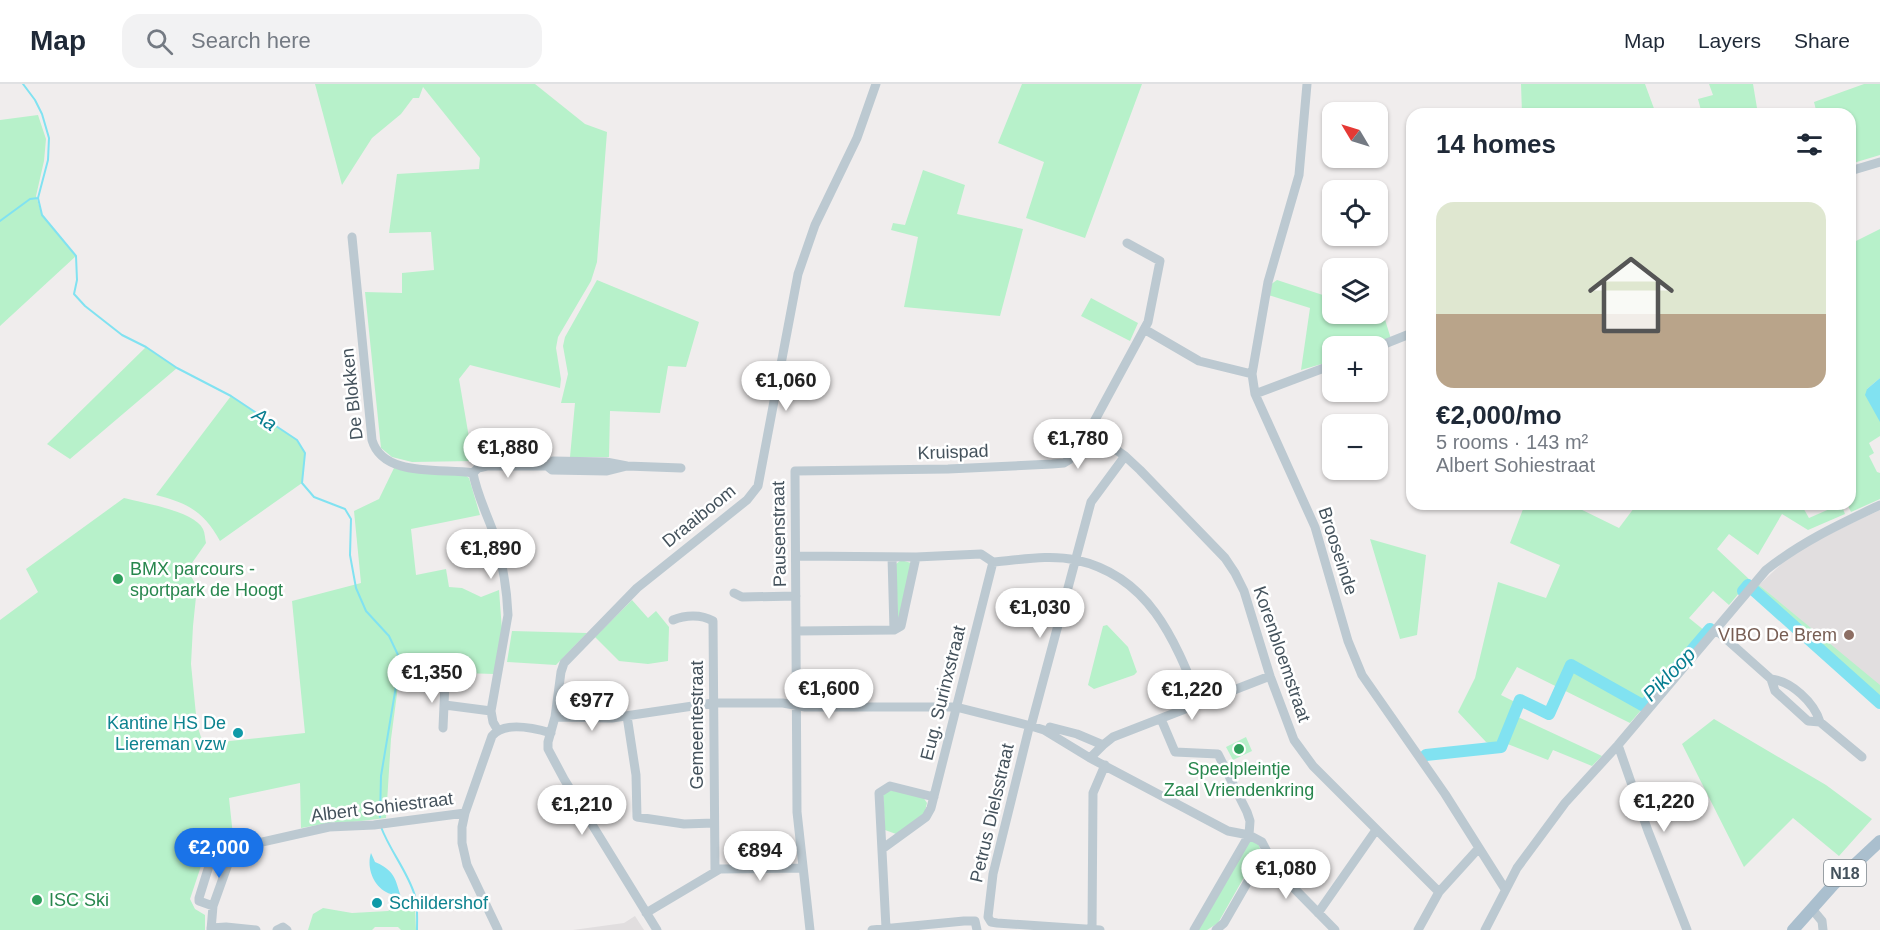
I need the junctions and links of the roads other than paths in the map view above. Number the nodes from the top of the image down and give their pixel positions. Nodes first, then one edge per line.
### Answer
1 (876, 84) edge
2 (1307, 84) edge
3 (1880, 162) edge
4 (1856, 169) edge
5 (352, 237) dead end
6 (1127, 243) dead end
7 (1144, 330) junction
8 (1406, 335) edge
9 (1388, 343) edge
10 (1322, 369) edge
11 (1252, 374) junction
12 (1255, 394) junction
13 (1089, 431) junction
14 (1125, 456) junction
15 (681, 468) dead end
16 (795, 471) joint
17 (473, 472) junction
18 (1880, 505) edge
19 (796, 556) junction
20 (892, 557) junction
21 (916, 557) junction
22 (1075, 559) junction
23 (993, 562) junction
24 (734, 593) dead end
25 (796, 596) junction
26 (673, 620) dead end
27 (894, 630) junction
28 (1716, 630) junction
29 (797, 631) junction
30 (1270, 676) junction
31 (1771, 679) junction
32 (446, 682) dead end
33 (713, 703) junction
34 (1200, 703) junction
35 (796, 704) junction
36 (445, 705) junction
37 (956, 707) junction
38 (491, 711) junction
39 (627, 716) junction
40 (555, 717) junction
41 (1161, 719) junction
42 (1820, 722) junction
43 (1031, 726) junction
44 (1050, 727) dead end
45 (443, 728) dead end
46 (497, 729) junction
47 (550, 733) junction
48 (1102, 745) junction
49 (1618, 745) junction
50 (1862, 757) dead end
51 (1090, 758) junction
52 (1105, 765) junction
53 (934, 797) junction
54 (465, 813) junction
55 (714, 823) junction
56 (1376, 830) junction
57 (1249, 835) junction
58 (1880, 841) edge
59 (882, 849) junction
60 (1266, 849) junction
61 (1478, 849) junction
62 (233, 850) junction
63 (802, 868) junction
64 (715, 871) junction
65 (1505, 889) junction
66 (1439, 892) junction
67 (213, 906) junction
68 (1812, 909) junction
69 (646, 913) junction
70 (1318, 913) junction
71 (976, 926) edge
72 (886, 928) junction
73 (211, 929) edge
74 (256, 930) edge
75 (277, 930) edge
76 (287, 930) edge
77 (498, 930) edge
78 (657, 930) edge
79 (810, 930) edge
80 (872, 930) edge
81 (1092, 930) edge
82 (1100, 930) edge
83 (1194, 930) edge
84 (1216, 930) edge
85 (1335, 930) edge
86 (1418, 930) edge
87 (1485, 930) edge
88 (1688, 930) edge
89 (1792, 930) edge
90 (1823, 930) edge

1 - 40 street, Draaiboom
2 - 11 street, Brooseinde
3 - 4 street
5 - 17 street, De Blokken
6 - 7 street, Kruispad
7 - 11 street
7 - 13 street, Kruispad
8 - 9 street
10 - 12 street
11 - 12 street, Brooseinde
12 - 61 street, Brooseinde
13 - 14 street, Korenbloemstraat
13 - 16 street, Kruispad
14 - 22 street, Petrus Dielsstraat
14 - 30 street, Korenbloemstraat
15 - 17 street
16 - 19 street, Pausenstraat
17 - 38 street
18 - 28 street
19 - 20 street
19 - 25 street, Pausenstraat
20 - 21 street
20 - 27 street
21 - 23 street
21 - 27 street
22 - 23 street
22 - 34 street
22 - 43 street, Petrus Dielsstraat
23 - 37 street, Eug. Surinxstraat
24 - 25 street, Pausenstraat
25 - 29 street, Pausenstraat
26 - 33 street, Gemeentestraat
27 - 29 street
28 - 31 street
28 - 49 street
29 - 35 street, Pausenstraat
30 - 34 street
30 - 56 street, Korenbloemstraat
31 - 42 street
31 - 42 street
32 - 36 street
33 - 35 street
33 - 39 street
33 - 55 street, Gemeentestraat
34 - 41 street
35 - 37 street
35 - 63 street, Pausenstraat
36 - 38 street
36 - 45 street
37 - 43 street
37 - 53 street, Eug. Surinxstraat
38 - 46 street
39 - 40 street
39 - 55 street
40 - 47 street, Draaiboom
41 - 48 street
41 - 57 street
42 - 50 street
43 - 51 street
43 - 81 street, Petrus Dielsstraat
44 - 48 street
46 - 47 street
46 - 54 street
47 - 69 street
48 - 51 street
49 - 65 street
49 - 88 street
51 - 52 street
52 - 57 street
52 - 81 street
53 - 59 street, Eug. Surinxstraat
53 - 59 street
54 - 62 street, Albert Sohiestraat
54 - 77 street
55 - 64 street, Gemeentestraat
56 - 66 street, Korenbloemstraat
56 - 70 street
57 - 60 street
57 - 83 street
58 - 68 main road, N18
59 - 72 street
60 - 70 street
60 - 84 street
61 - 65 street, Brooseinde
61 - 66 street
62 - 67 street
62 - 67 street, Albert Sohiestraat
63 - 64 street
63 - 79 street, Pausenstraat
64 - 69 street
65 - 87 street
66 - 86 street
67 - 73 street
68 - 89 main road, N18
68 - 90 street
69 - 78 street
70 - 85 street
71 - 72 street
72 - 80 street
73 - 74 street
75 - 76 street
81 - 82 street

